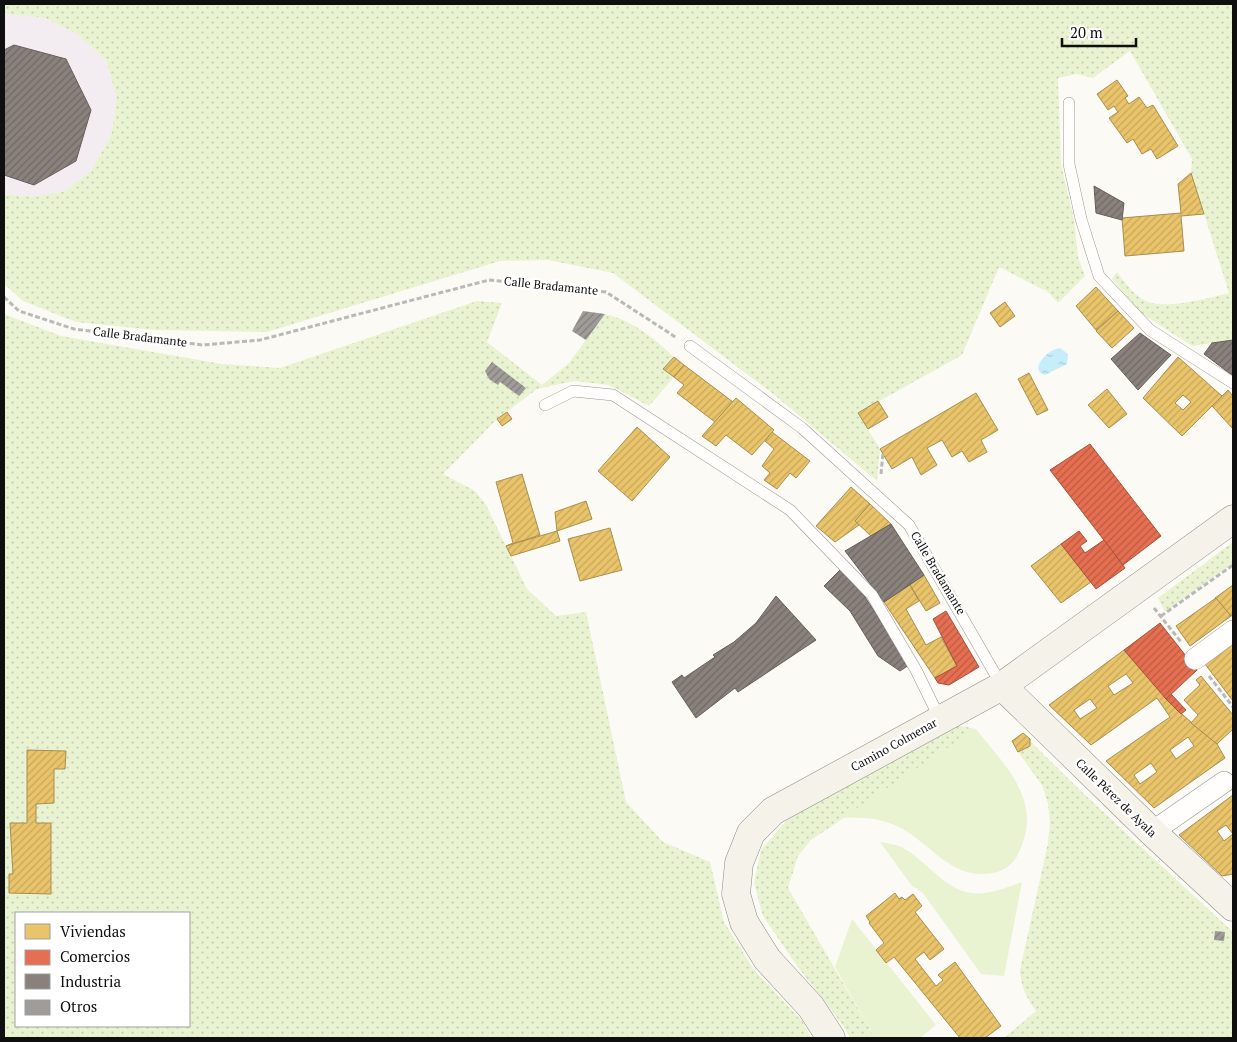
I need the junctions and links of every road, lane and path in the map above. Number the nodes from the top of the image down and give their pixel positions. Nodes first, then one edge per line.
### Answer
1 (1069, 103) dead end
2 (4, 297) edge
3 (690, 346) joint
4 (1233, 383) edge
5 (545, 405) dead end
6 (882, 454) dead end
7 (880, 483) dead end
8 (1233, 519) edge
9 (1233, 565) edge
10 (1161, 616) dead end
11 (1233, 631) edge
12 (1194, 658) dead end
13 (1002, 686) junction
14 (940, 720) junction
15 (1224, 782) dead end
16 (1152, 832) junction
17 (1232, 903) edge
18 (831, 1038) edge

1 - 4 lane
2 - 3 path, Calle Bradamante
3 - 13 lane, Calle Bradamante
5 - 14 lane
6 - 7 path
8 - 13 main road, Camino Colmenar
9 - 10 path
11 - 12 street
13 - 14 main road, Camino Colmenar
13 - 16 main road, Calle Pérez de Ayala
14 - 18 main road, Camino Colmenar
15 - 16 street
16 - 17 main road, Calle Pérez de Ayala

